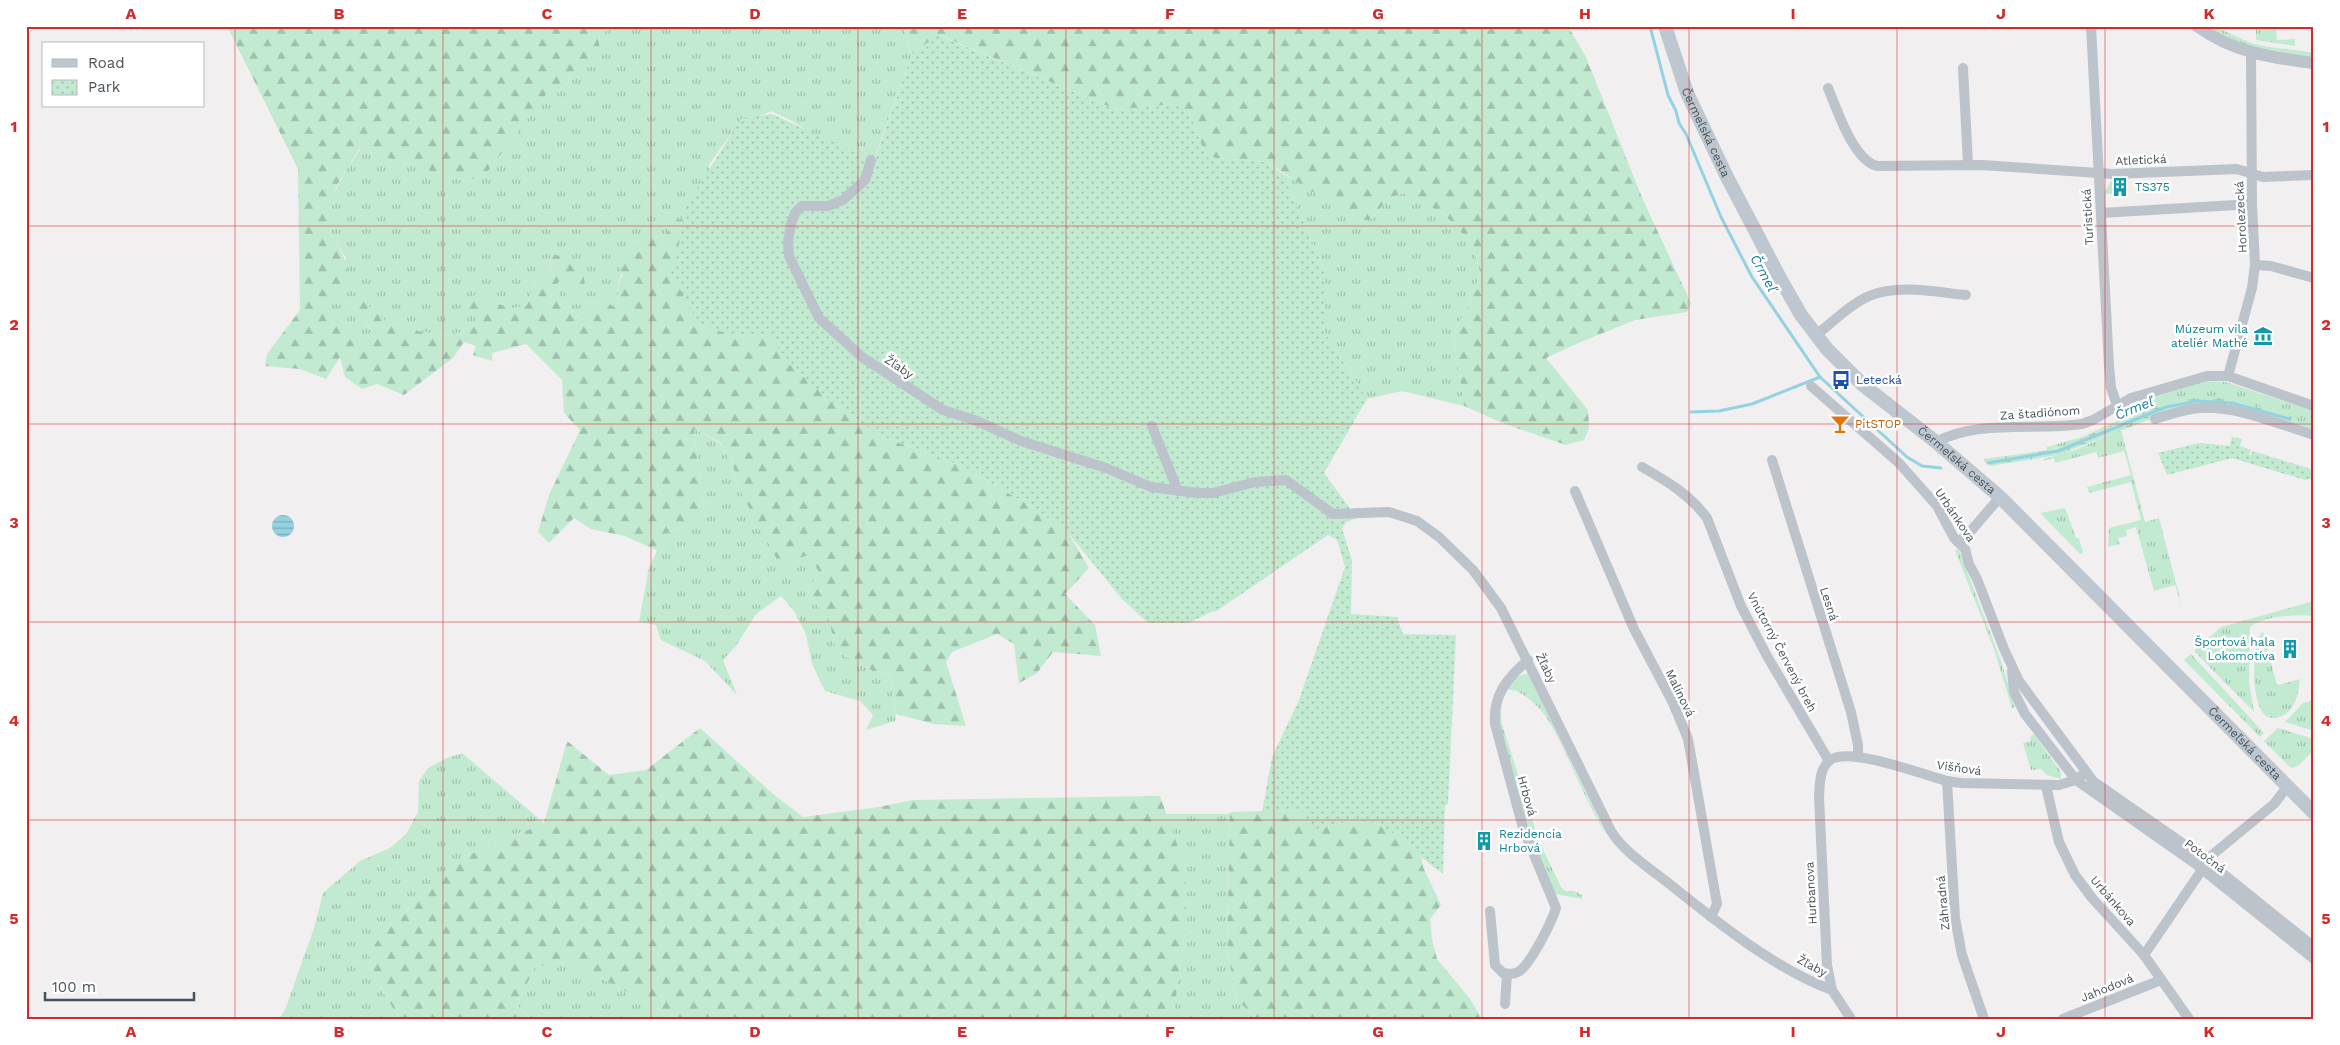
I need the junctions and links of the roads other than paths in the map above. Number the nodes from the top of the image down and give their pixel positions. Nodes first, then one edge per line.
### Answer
1 (1665, 26) edge
2 (2091, 26) edge
3 (2197, 26) edge
4 (2251, 53) junction
5 (2314, 63) edge
6 (1963, 68) dead end
7 (1828, 88) dead end
8 (870, 160) dead end
9 (1968, 164) junction
10 (2098, 172) junction
11 (2251, 172) junction
12 (2314, 175) edge
13 (2252, 204) junction
14 (2101, 213) junction
15 (2255, 265) junction
16 (2314, 278) edge
17 (1966, 295) dead end
18 (1816, 335) junction
19 (2228, 376) junction
20 (1812, 386) dead end
21 (2117, 405) junction
22 (2314, 406) edge
23 (2155, 418) dead end
24 (1152, 426) dead end
25 (2314, 435) edge
26 (1936, 442) junction
27 (1772, 460) dead end
28 (1642, 467) dead end
29 (1178, 491) junction
30 (1575, 491) dead end
31 (2000, 497) junction
32 (1958, 542) junction
33 (1528, 660) junction
34 (2012, 668) junction
35 (1858, 756) junction
36 (1829, 761) junction
37 (2086, 772) junction
38 (2076, 780) junction
39 (1947, 781) junction
40 (2046, 786) junction
41 (2287, 787) junction
42 (2314, 813) edge
43 (2205, 866) junction
44 (1490, 911) dead end
45 (1711, 917) junction
46 (2314, 947) edge
47 (2144, 955) junction
48 (2314, 959) edge
49 (1507, 974) junction
50 (2161, 980) junction
51 (1832, 990) junction
52 (1505, 1004) dead end
53 (1851, 1019) edge
54 (1984, 1019) edge
55 (2063, 1019) edge
56 (2189, 1019) edge

1 - 18 main road, Čermeľská cesta
2 - 10 street, Turistická
3 - 4 street
4 - 5 street
4 - 11 street, Horolezecká
6 - 9 street
7 - 9 street, Atletická
8 - 29 street, Žľaby
9 - 10 street, Atletická
10 - 11 street, Atletická
10 - 14 street, Turistická
11 - 12 street, Atletická
11 - 13 street, Horolezecká
13 - 14 street
13 - 15 street, Horolezecká
14 - 21 street, Turistická
15 - 16 street
15 - 19 street, Horolezecká
17 - 18 street
18 - 26 main road, Čermeľská cesta
19 - 21 street, Za štadiónom
19 - 22 street, Za štadiónom
20 - 32 street, Urbánkova
21 - 26 street, Za štadiónom
23 - 25 street
24 - 29 street
26 - 31 main road, Čermeľská cesta
27 - 35 street, Lesná
28 - 36 street, Vnútorný Červený breh
29 - 33 street, Žľaby
30 - 45 street, Malinová
31 - 32 street
31 - 41 main road, Čermeľská cesta
32 - 34 street, Urbánkova
33 - 45 street, Žľaby
33 - 49 street, Hrbová
34 - 37 street, Urbánkova
34 - 38 street, Urbánkova
35 - 36 street, Višňová
35 - 39 street, Višňová
36 - 51 street, Hurbanova
37 - 38 street, Višňová
37 - 43 street, Potočná
38 - 40 street, Višňová
38 - 43 street, Potočná
39 - 40 street, Višňová
39 - 54 street, Záhradná
40 - 47 street, Urbánkova
41 - 42 main road, Čermeľská cesta
41 - 43 street
43 - 46 street, Potočná
43 - 47 street
43 - 48 street, Potočná
44 - 49 street
45 - 51 street, Žľaby
47 - 50 street, Urbánkova
49 - 52 street
50 - 55 street, Jahodová
50 - 56 street, Urbánkova
51 - 53 street, Hurbanova

